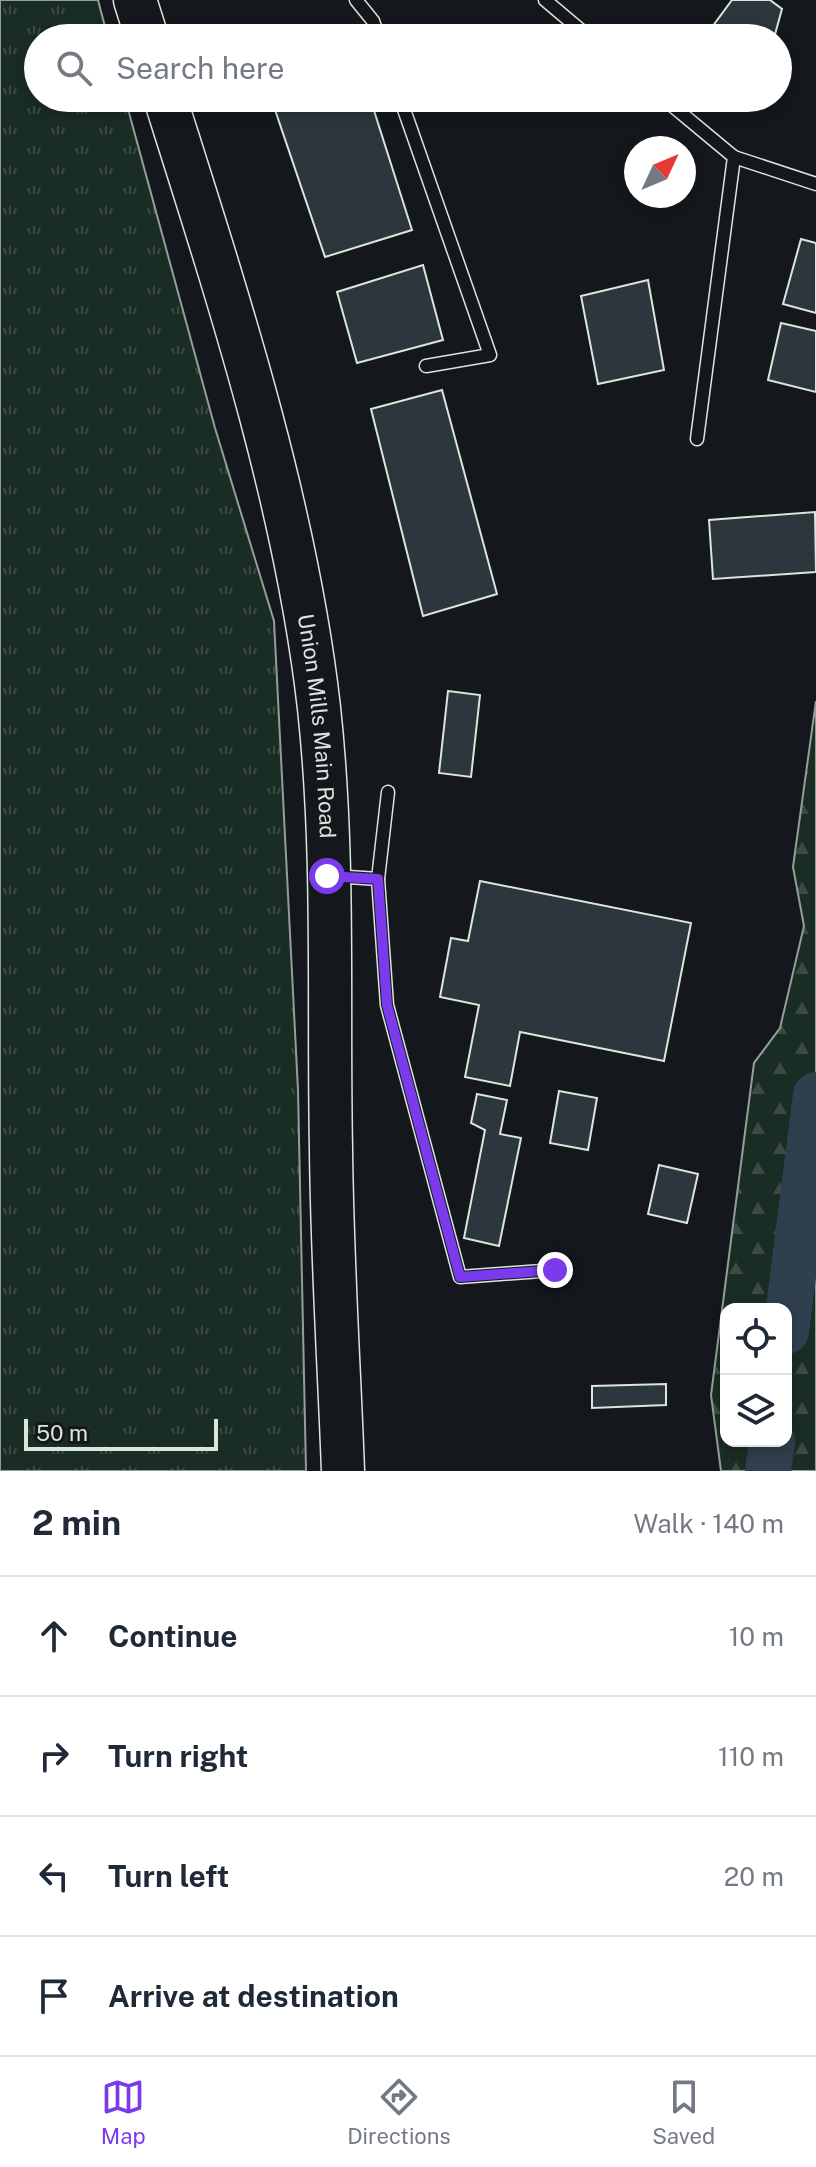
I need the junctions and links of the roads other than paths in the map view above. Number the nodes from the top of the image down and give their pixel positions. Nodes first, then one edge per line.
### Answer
1 (135, 0) edge
2 (356, 0) edge
3 (545, 0) edge
4 (143, 24) edge
5 (374, 24) edge
6 (573, 24) edge
7 (169, 112) edge
8 (405, 112) edge
9 (680, 112) edge
10 (734, 157) junction
11 (816, 184) edge
12 (426, 366) dead end
13 (697, 439) dead end
14 (388, 792) dead end
15 (327, 876) junction
16 (378, 879) junction
17 (555, 1270) dead end
18 (343, 1471) edge

1 - 4 highway
2 - 5 lane
3 - 6 lane
7 - 15 highway, Union Mills Main Road
8 - 12 lane
9 - 10 lane
10 - 11 lane
10 - 13 lane
14 - 16 lane
15 - 16 lane
15 - 18 highway, Union Mills Main Road
16 - 17 lane

